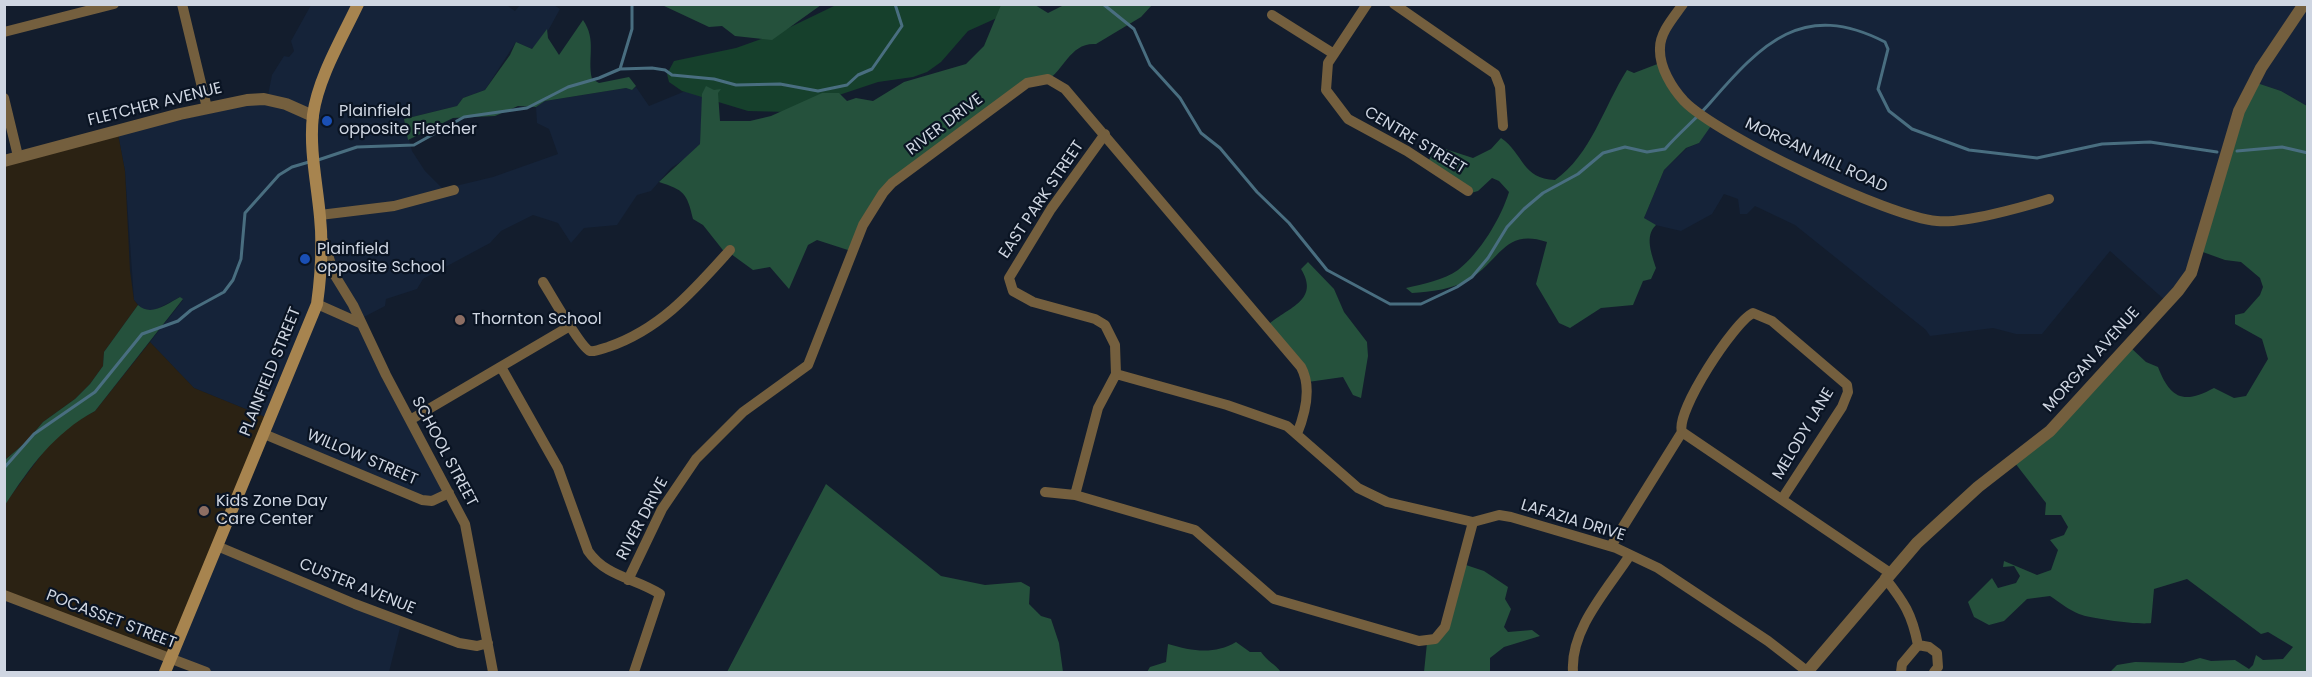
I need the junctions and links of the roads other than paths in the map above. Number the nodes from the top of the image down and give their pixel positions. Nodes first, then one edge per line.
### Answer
1 (114, 4) edge
2 (182, 4) edge
3 (358, 4) edge
4 (1367, 4) edge
5 (1394, 4) edge
6 (1683, 4) edge
7 (2304, 4) edge
8 (1272, 15) dead end
9 (4, 32) edge
10 (1334, 54) junction
11 (4, 98) edge
12 (207, 108) junction
13 (313, 116) junction
14 (1503, 126) dead end
15 (1105, 134) junction
16 (18, 156) junction
17 (4, 161) edge
18 (454, 190) dead end
19 (1468, 191) dead end
20 (2049, 199) dead end
21 (320, 215) junction
22 (321, 234) junction
23 (730, 250) dead end
24 (543, 282) dead end
25 (317, 304) junction
26 (362, 324) junction
27 (570, 326) junction
28 (501, 367) junction
29 (1116, 374) junction
30 (410, 420) junction
31 (1682, 432) junction
32 (264, 434) junction
33 (1297, 434) junction
34 (1044, 492) dead end
35 (449, 493) junction
36 (1075, 495) junction
37 (1782, 499) junction
38 (1473, 522) junction
39 (217, 546) junction
40 (1611, 546) junction
41 (1630, 555) junction
42 (1887, 575) junction
43 (628, 580) junction
44 (4, 595) edge
45 (488, 643) junction
46 (1918, 645) junction
47 (170, 659) junction
48 (165, 672) edge
49 (206, 672) edge
50 (493, 672) edge
51 (634, 672) edge
52 (1573, 672) edge
53 (1807, 672) edge
54 (1901, 672) edge
55 (1934, 672) edge

1 - 9 street
2 - 12 street
3 - 13 main road, PLAINFIELD STREET
4 - 10 street, CENTRE STREET
5 - 14 street
6 - 20 street, MORGAN MILL ROAD
7 - 42 street, MORGAN AVENUE
8 - 10 street
10 - 19 street, CENTRE STREET
11 - 16 street
12 - 13 street, FLETCHER AVENUE
12 - 16 street, FLETCHER AVENUE
13 - 21 main road, PLAINFIELD STREET
15 - 29 street, EAST PARK STREET
15 - 33 street, RIVER DRIVE
15 - 43 street, RIVER DRIVE
16 - 17 street, FLETCHER AVENUE
18 - 21 street
21 - 22 main road, PLAINFIELD STREET
22 - 25 main road, PLAINFIELD STREET
22 - 26 street, SCHOOL STREET
23 - 27 street
24 - 27 street
25 - 26 street
25 - 32 main road, PLAINFIELD STREET
26 - 30 street, SCHOOL STREET
27 - 28 street
28 - 30 street
28 - 43 street
29 - 33 street, LAFAZIA DRIVE
29 - 36 street, EAST PARK STREET
30 - 35 street, SCHOOL STREET
31 - 37 street
31 - 37 street, MELODY LANE
31 - 40 street, MELODY LANE
32 - 35 street, WILLOW STREET
32 - 39 main road, PLAINFIELD STREET
33 - 38 street, LAFAZIA DRIVE
34 - 36 street
35 - 45 street, SCHOOL STREET
36 - 38 street
37 - 42 street
38 - 40 street, LAFAZIA DRIVE
39 - 45 street, CUSTER AVENUE
39 - 47 main road, PLAINFIELD STREET
40 - 41 street, LAFAZIA DRIVE
41 - 52 street
41 - 53 street, LAFAZIA DRIVE
42 - 46 street
42 - 53 street, MORGAN AVENUE
43 - 51 street
44 - 47 street, POCASSET STREET
45 - 50 street, SCHOOL STREET
46 - 54 street
46 - 55 street
47 - 48 main road, PLAINFIELD STREET
47 - 49 street, POCASSET STREET

